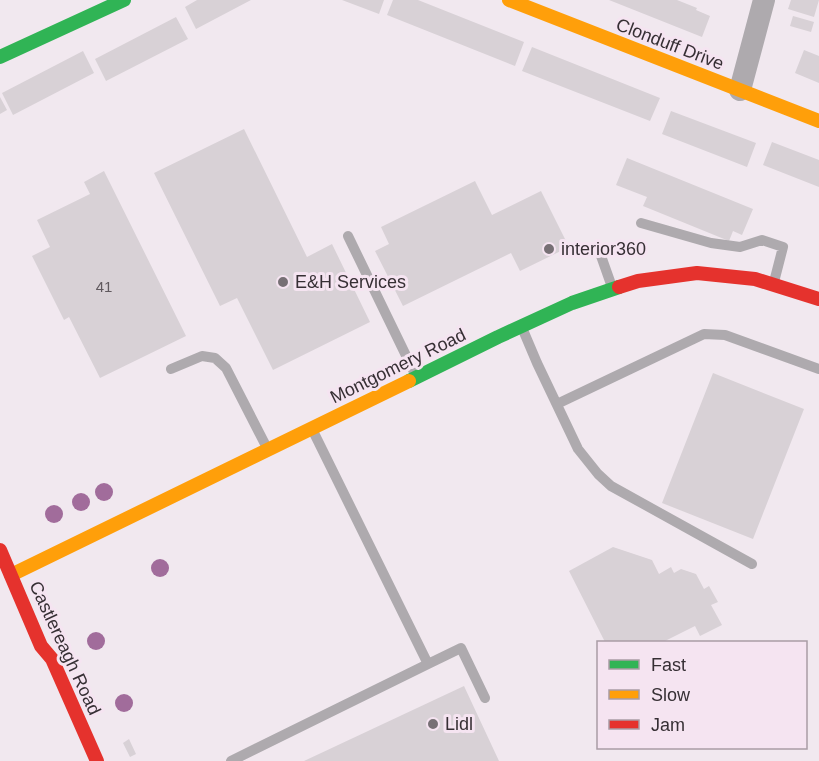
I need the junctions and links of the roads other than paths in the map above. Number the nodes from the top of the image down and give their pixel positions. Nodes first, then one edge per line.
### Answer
1 (124, 0) edge
2 (509, 0) edge
3 (764, 0) edge
4 (0, 57) edge
5 (740, 90) junction
6 (819, 122) edge
7 (641, 223) dead end
8 (348, 236) dead end
9 (600, 253) dead end
10 (773, 285) junction
11 (613, 290) junction
12 (819, 299) edge
13 (521, 326) junction
14 (171, 369) dead end
15 (819, 369) edge
16 (416, 377) junction
17 (557, 404) junction
18 (312, 429) junction
19 (268, 449) junction
20 (0, 550) edge
21 (752, 564) dead end
22 (11, 575) junction
23 (428, 664) junction
24 (485, 698) dead end
25 (97, 761) edge
26 (231, 761) edge

1 - 4 street
2 - 5 street, Clonduff Drive
3 - 5 street
5 - 6 street, Clonduff Drive
7 - 10 lane
8 - 16 lane
9 - 11 lane
10 - 11 street, Montgomery Road
10 - 12 street, Montgomery Road
11 - 13 street, Montgomery Road
13 - 16 street, Montgomery Road
13 - 17 lane
14 - 19 lane
15 - 17 lane
16 - 18 street, Montgomery Road
17 - 21 lane
18 - 19 street, Montgomery Road
18 - 23 lane
19 - 22 street, Montgomery Road
20 - 22 street, Castlereagh Road
22 - 25 street, Castlereagh Road
23 - 24 lane
23 - 26 lane

